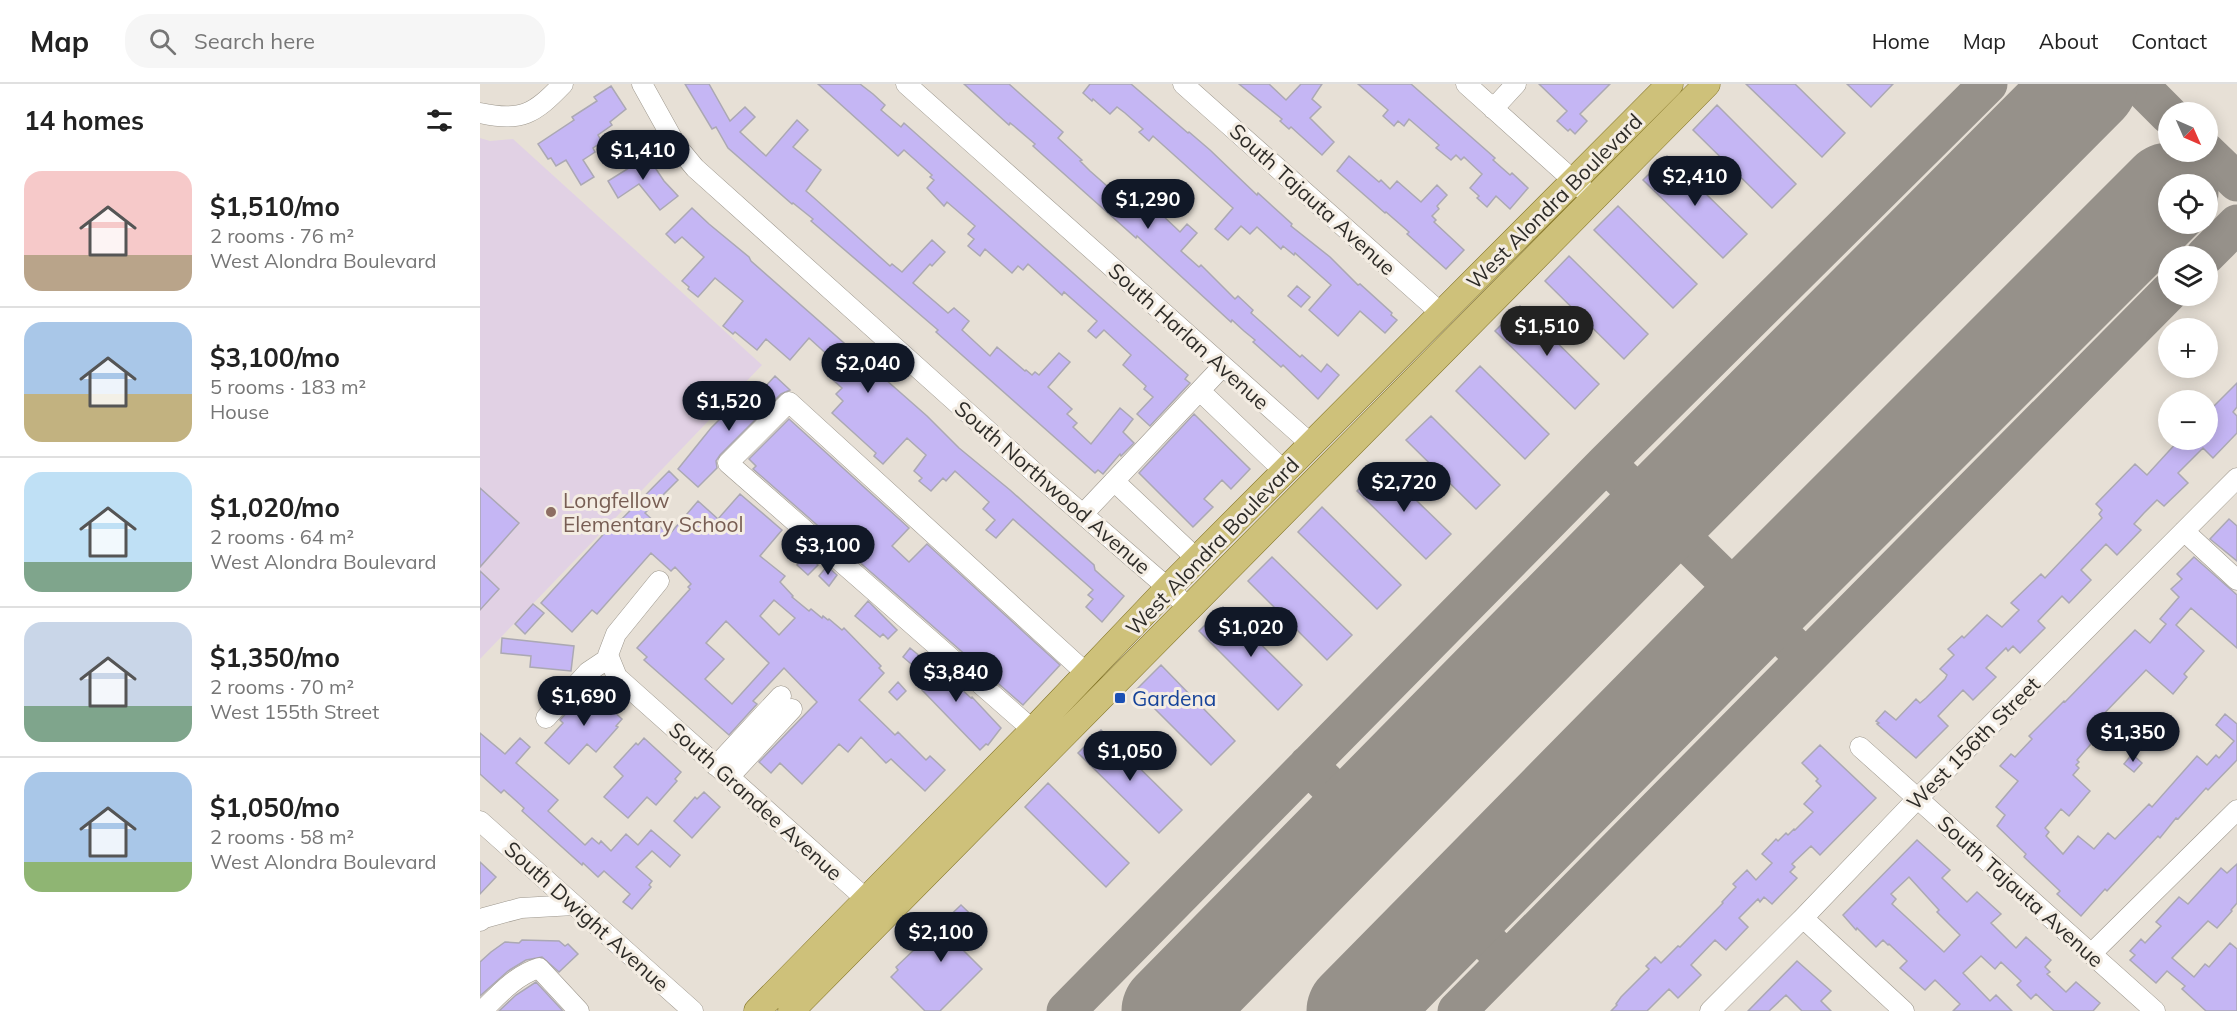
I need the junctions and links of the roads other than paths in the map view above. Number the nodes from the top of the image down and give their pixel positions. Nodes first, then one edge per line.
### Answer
1 (563, 84) edge
2 (642, 84) edge
3 (906, 84) edge
4 (1184, 84) edge
5 (1466, 84) edge
6 (1516, 84) edge
7 (1670, 84) edge
8 (1707, 84) edge
9 (1493, 109) junction
10 (480, 114) edge
11 (1574, 181) junction
12 (1593, 198) junction
13 (1442, 314) junction
14 (1223, 366) junction
15 (1200, 391) junction
16 (1311, 444) junction
17 (1284, 471) junction
18 (2237, 478) edge
19 (1114, 481) junction
20 (1083, 514) junction
21 (2184, 531) junction
22 (1197, 559) junction
23 (2237, 579) edge
24 (659, 581) dead end
25 (1168, 588) junction
26 (1190, 609) junction
27 (608, 656) junction
28 (1087, 674) junction
29 (787, 702) dead end
30 (546, 718) dead end
31 (1033, 730) junction
32 (1860, 747) dead end
33 (723, 771) junction
34 (1917, 799) junction
35 (2237, 810) edge
36 (480, 821) edge
37 (866, 899) junction
38 (574, 905) junction
39 (1803, 918) junction
40 (480, 921) edge
41 (880, 921) junction
42 (2091, 954) junction
43 (482, 1011) edge
44 (579, 1011) edge
45 (693, 1011) edge
46 (757, 1011) edge
47 (791, 1011) edge
48 (1710, 1011) edge
49 (1904, 1011) edge
50 (2155, 1011) edge

1 - 10 street
2 - 20 street, South Northwood Avenue
3 - 14 street, South Harlan Avenue
4 - 13 street, South Tajauta Avenue
5 - 9 street
6 - 9 street
7 - 11 main road, West Alondra Boulevard
8 - 12 main road, West Alondra Boulevard
9 - 11 street
11 - 12 street
11 - 13 main road, West Alondra Boulevard
12 - 26 main road, West Alondra Boulevard
13 - 16 main road, West Alondra Boulevard
14 - 15 street
14 - 16 street, South Harlan Avenue
15 - 17 street
15 - 19 street
16 - 17 main road, West Alondra Boulevard
17 - 22 main road, West Alondra Boulevard
18 - 21 street, West 156th Street
19 - 20 street
19 - 22 street
20 - 25 street, South Northwood Avenue
21 - 23 street
21 - 34 street, West 156th Street
22 - 25 main road, West Alondra Boulevard
24 - 27 street
25 - 26 street, South Northwood Avenue
25 - 28 main road, West Alondra Boulevard
26 - 41 main road, West Alondra Boulevard
27 - 30 street
27 - 33 street, South Grandee Avenue
28 - 31 main road, West Alondra Boulevard
28 - 31 street
29 - 33 street
31 - 37 main road, West Alondra Boulevard
32 - 34 street, South Tajauta Avenue
33 - 37 street, South Grandee Avenue
34 - 39 street, West 156th Street
34 - 42 street, South Tajauta Avenue
35 - 42 street
36 - 38 street, South Dwight Avenue
37 - 41 street, South Grandee Avenue
37 - 46 main road, West Alondra Boulevard
38 - 40 street
38 - 45 street, South Dwight Avenue
39 - 48 street, West 156th Street
39 - 49 street
41 - 47 main road, West Alondra Boulevard
42 - 50 street, South Tajauta Avenue
43 - 44 street

